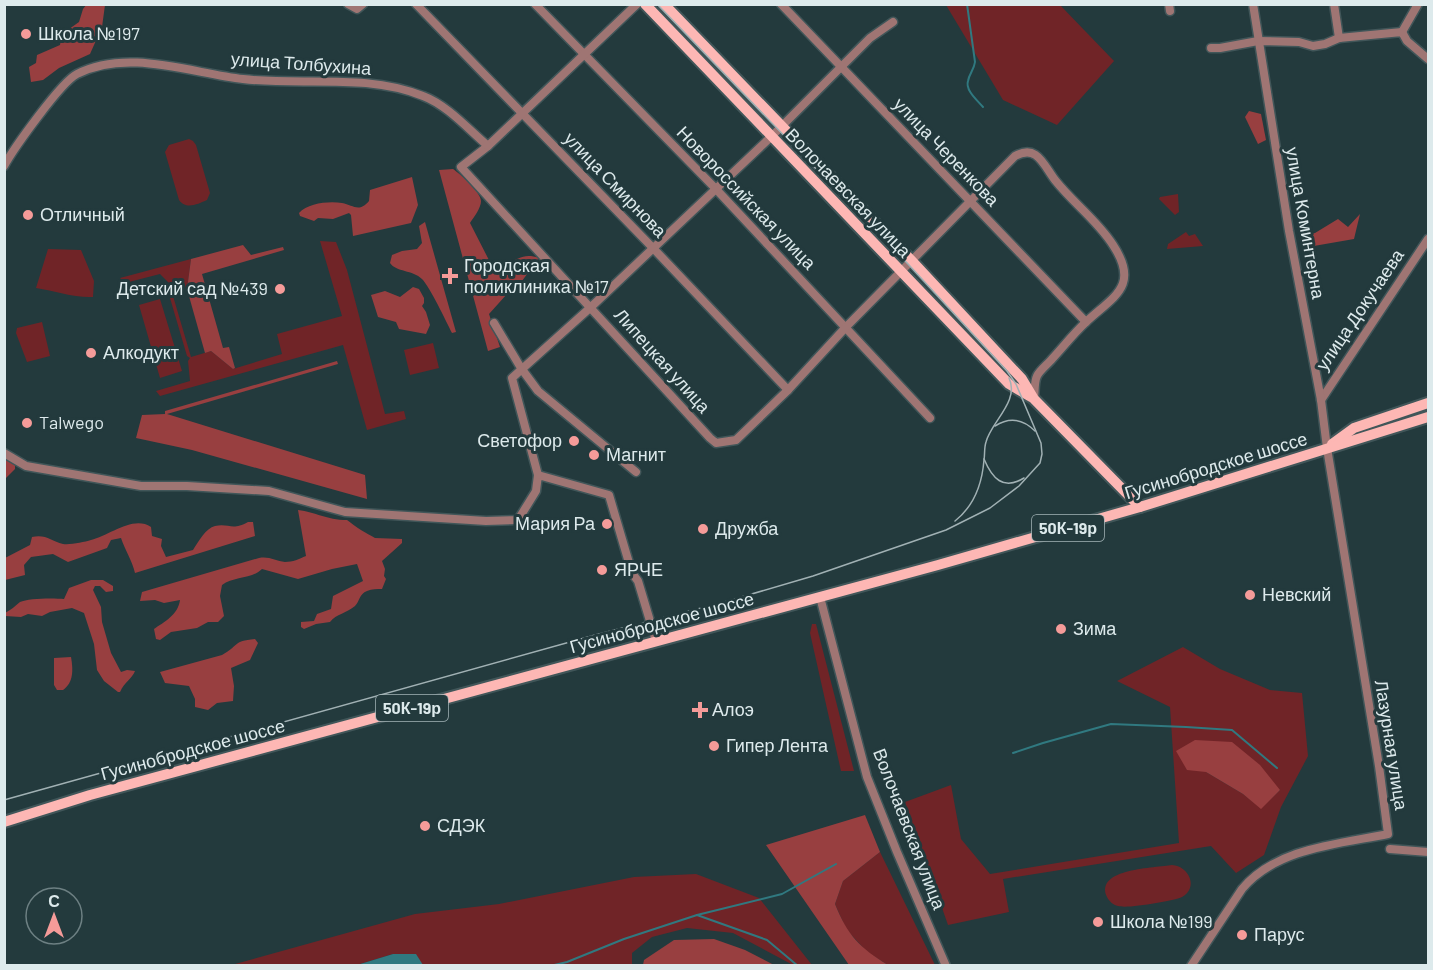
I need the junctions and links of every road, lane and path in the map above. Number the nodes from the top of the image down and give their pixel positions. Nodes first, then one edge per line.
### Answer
1 (416, 4) edge
2 (535, 4) edge
3 (637, 4) edge
4 (645, 4) edge
5 (664, 4) edge
6 (782, 4) edge
7 (1253, 4) edge
8 (1334, 4) edge
9 (1418, 4) edge
10 (1411, 9) edge
11 (893, 22) dead end
12 (1402, 32) junction
13 (1339, 38) junction
14 (1258, 41) junction
15 (1211, 48) dead end
16 (583, 54) junction
17 (1428, 59) edge
18 (842, 68) junction
19 (521, 112) junction
20 (781, 127) junction
21 (771, 137) junction
22 (488, 146) junction
23 (4, 166) edge
24 (715, 188) junction
25 (970, 201) junction
26 (1428, 239) edge
27 (652, 247) junction
28 (912, 261) junction
29 (902, 272) junction
30 (591, 307) junction
31 (494, 322) dead end
32 (1086, 322) junction
33 (846, 327) junction
34 (521, 368) junction
35 (788, 390) junction
36 (1034, 399) junction
37 (1321, 400) junction
38 (1428, 404) edge
39 (1428, 417) edge
40 (930, 418) dead end
41 (1327, 448) junction
42 (4, 453) edge
43 (636, 472) dead end
44 (538, 475) junction
45 (1140, 507) junction
46 (820, 597) junction
47 (656, 641) junction
48 (4, 822) edge
49 (1390, 849) dead end
50 (1428, 852) edge
51 (946, 966) edge
52 (1191, 966) edge

1 - 19 street, улица Смирнова
2 - 16 street, Новороссийская улица
3 - 16 street
4 - 21 main road, Волочаевская улица
5 - 20 main road, Волочаевская улица
6 - 18 street, улица Черенкова
7 - 14 street, улица Коминтерна
8 - 13 street
9 - 10 street
10 - 12 street
11 - 18 street
12 - 13 street
12 - 17 street
13 - 14 street
14 - 15 street
14 - 37 street, улица Коминтерна
16 - 19 street
16 - 24 street, Новороссийская улица
18 - 20 street
18 - 25 street, улица Черенкова
19 - 22 street
19 - 27 street, улица Смирнова
20 - 21 street
20 - 28 main road, Волочаевская улица
21 - 24 street
21 - 29 main road, Волочаевская улица
22 - 23 street, улица Толбухина
22 - 30 street, Липецкая улица
24 - 27 street
24 - 33 street, Новороссийская улица
25 - 28 street
25 - 32 street, улица Черенкова
25 - 32 street
26 - 37 street, улица Докучаева
27 - 30 street
27 - 35 street, улица Смирнова
28 - 29 street
28 - 36 main road, Волочаевская улица
29 - 33 street
29 - 36 main road, Волочаевская улица
30 - 34 street
30 - 35 street, Липецкая улица
31 - 34 street
32 - 36 street
33 - 35 street
33 - 40 street, Новороссийская улица
34 - 43 street
34 - 44 street
36 - 45 main road, Волочаевская улица
37 - 41 street, улица Коминтерна
38 - 41 main road, Гусинобродское шоссе / 50К-19р
39 - 41 main road, Гусинобродское шоссе / 50К-19р
41 - 45 main road, Гусинобродское шоссе / 50К-19р
41 - 52 street, Лазурная улица
42 - 44 street
44 - 47 street
45 - 46 main road, Гусинобродское шоссе / 50К-19р
46 - 47 main road, Гусинобродское шоссе / 50К-19р
46 - 51 street, Волочаевская улица
47 - 48 main road, Гусинобродское шоссе / 50К-19р
49 - 50 street

